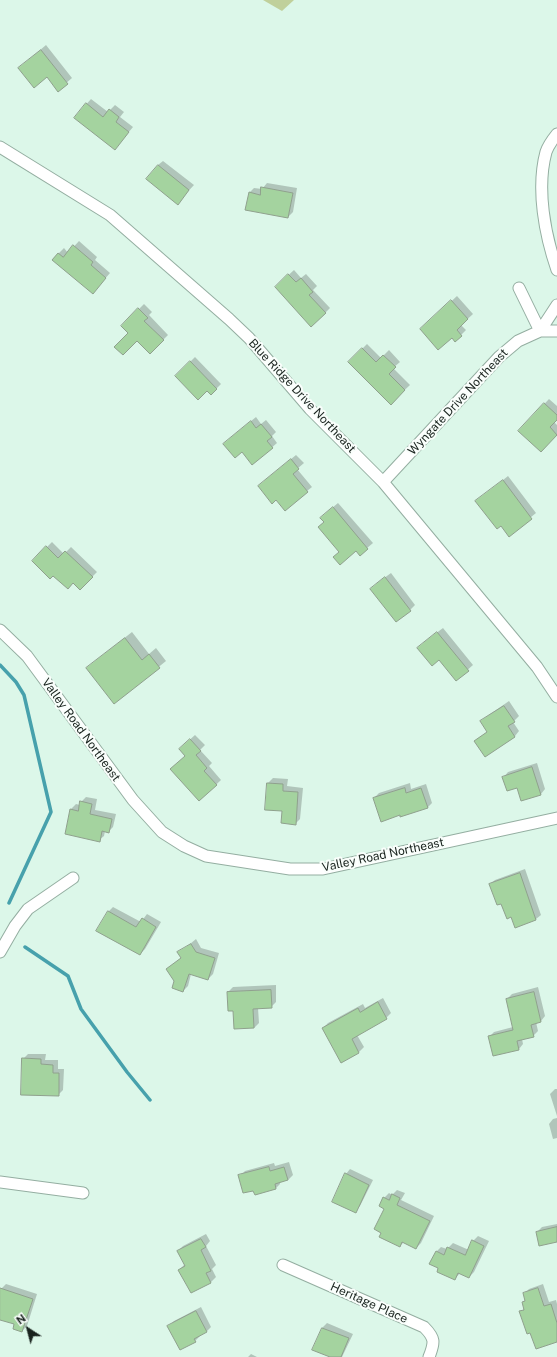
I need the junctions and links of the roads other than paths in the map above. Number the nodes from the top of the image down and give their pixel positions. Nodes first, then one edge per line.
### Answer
1 (557, 134) edge
2 (0, 147) edge
3 (557, 270) edge
4 (519, 288) dead end
5 (557, 304) edge
6 (540, 331) junction
7 (557, 331) edge
8 (383, 482) junction
9 (0, 630) edge
10 (557, 697) edge
11 (557, 818) edge
12 (73, 878) dead end
13 (0, 952) edge
14 (0, 1182) edge
15 (83, 1193) dead end
16 (283, 1265) dead end
17 (430, 1357) edge

1 - 3 street
2 - 8 street, Blue Ridge Drive Northeast
4 - 6 street
5 - 6 street
6 - 7 street
6 - 8 street, Wyngate Drive Northeast
8 - 10 street, Blue Ridge Drive Northeast
9 - 11 street, Valley Road Northeast
12 - 13 street
14 - 15 street
16 - 17 street, Heritage Place

